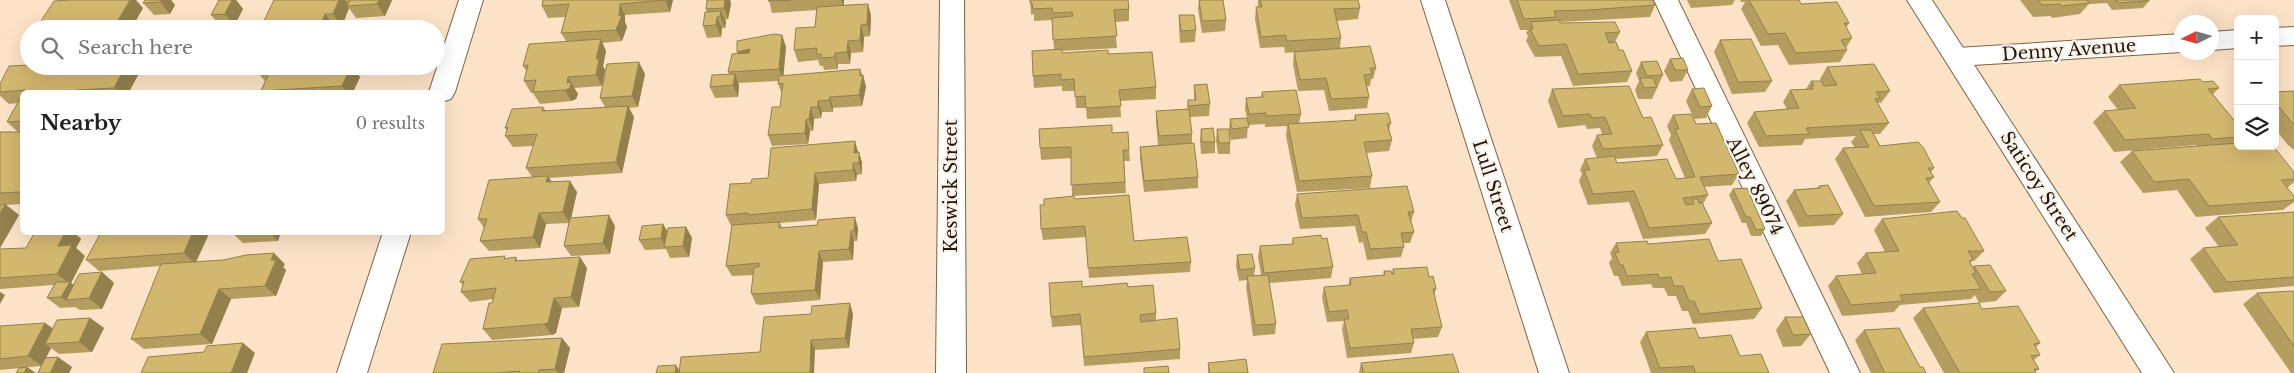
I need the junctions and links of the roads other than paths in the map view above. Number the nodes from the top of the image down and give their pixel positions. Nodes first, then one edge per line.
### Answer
1 (471, 0) edge
2 (952, 0) edge
3 (1433, 0) edge
4 (1666, 0) edge
5 (1919, 0) edge
6 (2294, 36) edge
7 (2279, 37) edge
8 (2234, 39) edge
9 (2219, 40) edge
10 (2174, 43) edge
11 (1957, 57) junction
12 (443, 90) edge
13 (396, 235) edge
14 (352, 373) edge
15 (951, 373) edge
16 (1554, 373) edge
17 (1845, 373) edge
18 (2159, 373) edge

1 - 12 street
2 - 15 street, Keswick Street
3 - 16 street, Lull Street
4 - 17 street, Alley 89074
5 - 11 street, Saticoy Street
6 - 7 street
8 - 9 street
10 - 11 street, Denny Avenue
11 - 18 street, Saticoy Street
13 - 14 street

